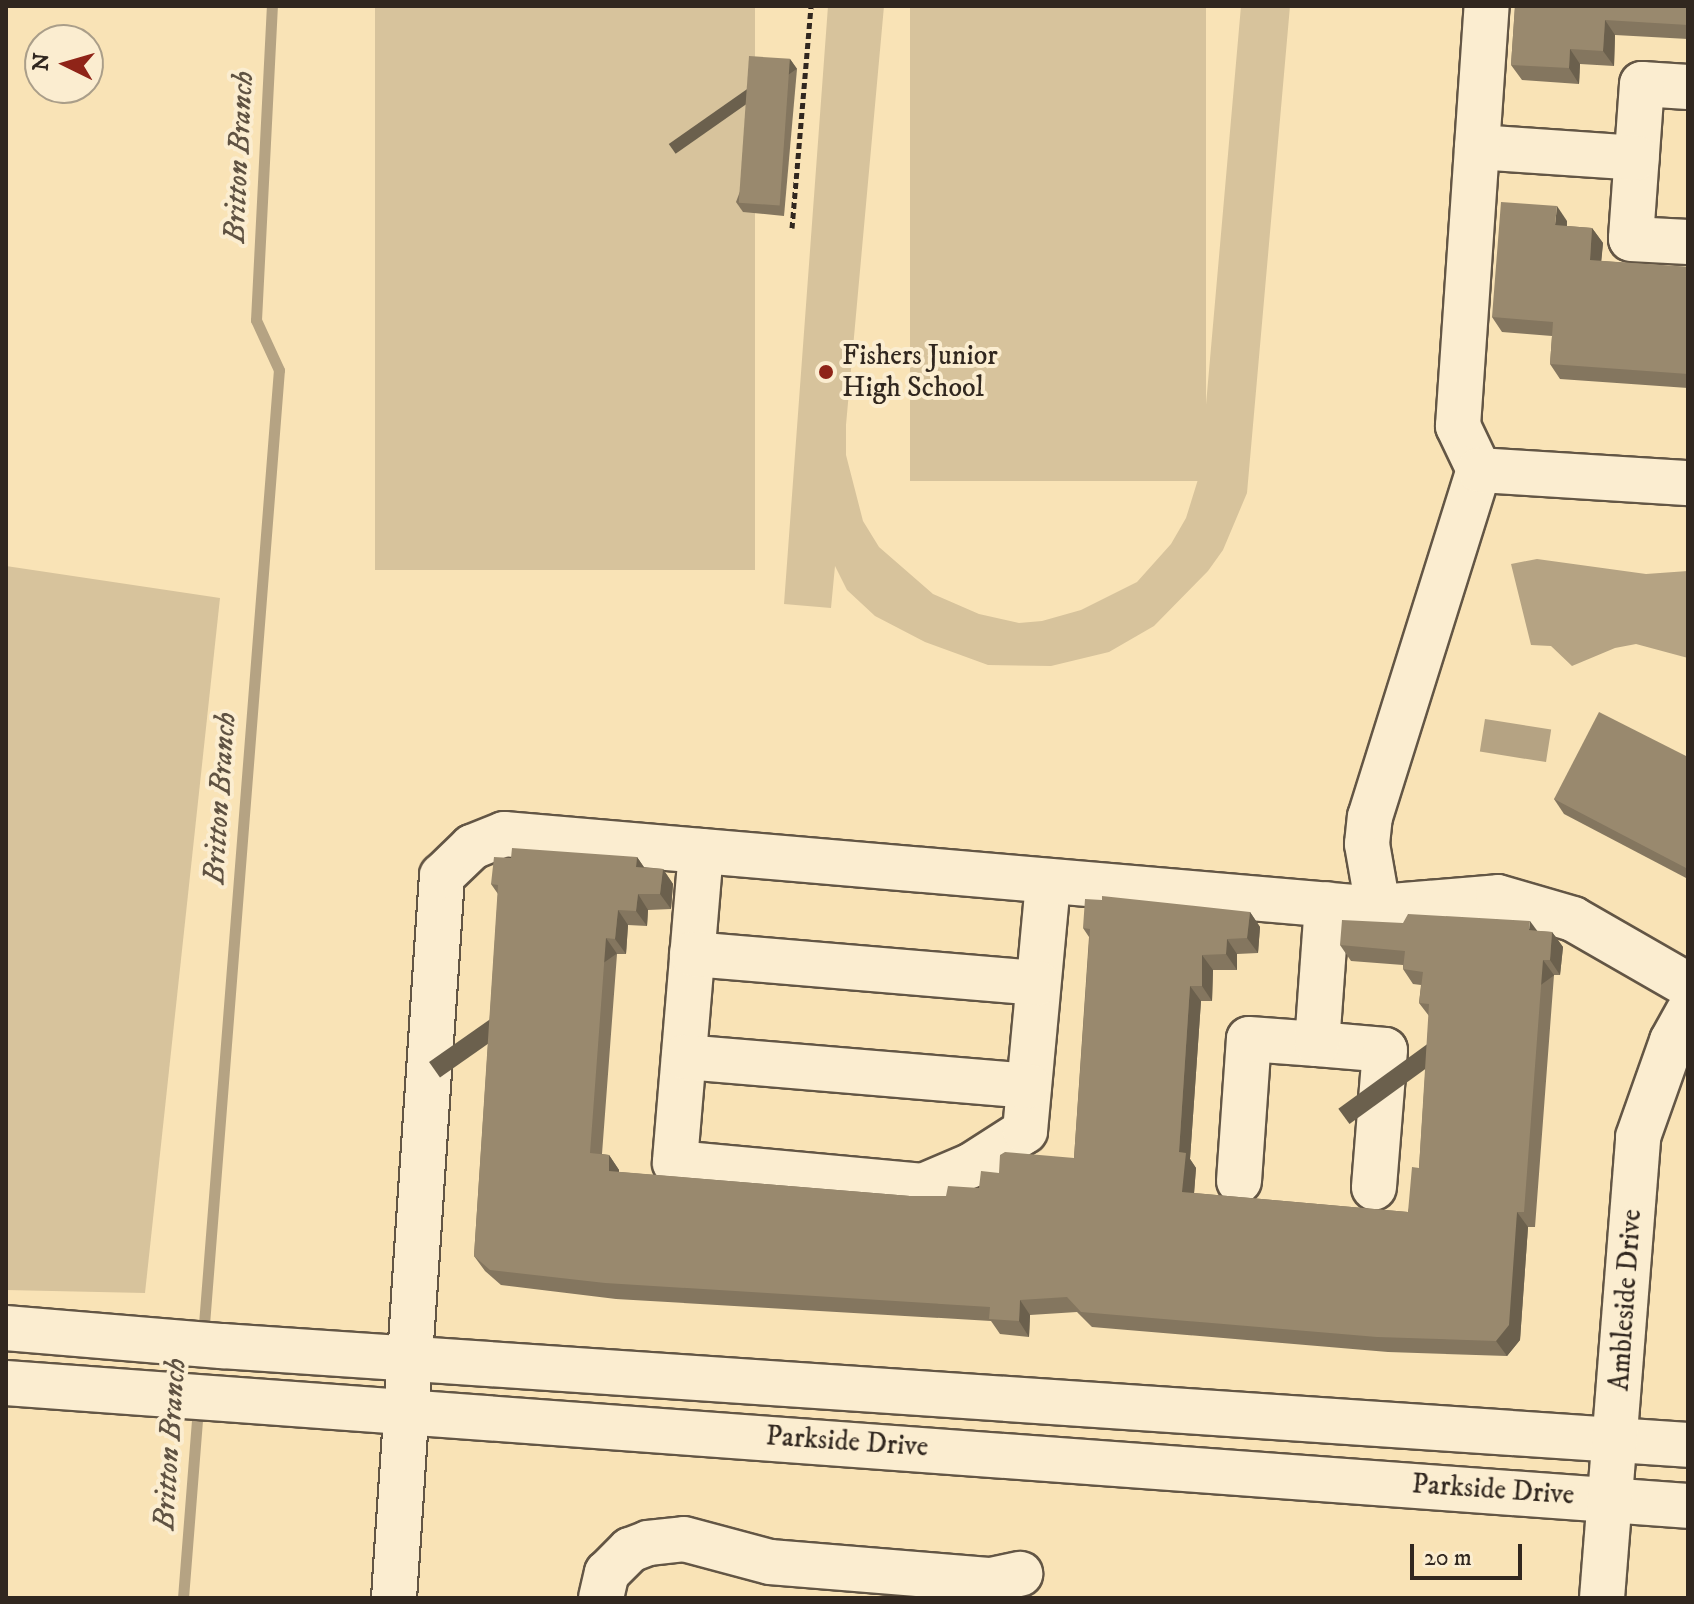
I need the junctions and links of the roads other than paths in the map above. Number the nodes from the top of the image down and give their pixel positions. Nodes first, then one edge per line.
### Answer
1 (1487, 6) edge
2 (1688, 87) edge
3 (1477, 147) junction
4 (1637, 158) junction
5 (1688, 242) edge
6 (1479, 470) junction
7 (1688, 483) edge
8 (701, 851) junction
9 (1048, 881) junction
10 (1327, 904) junction
11 (1378, 907) junction
12 (692, 954) junction
13 (1038, 983) junction
14 (1688, 985) edge
15 (1688, 1012) edge
16 (1317, 1044) junction
17 (684, 1057) junction
18 (1029, 1086) junction
19 (1239, 1181) dead end
20 (1374, 1188) dead end
21 (6, 1328) edge
22 (412, 1357) junction
23 (6, 1383) edge
24 (408, 1410) junction
25 (1616, 1440) junction
26 (1688, 1445) edge
27 (1611, 1500) junction
28 (1688, 1506) edge
29 (1020, 1574) dead end
30 (394, 1598) edge
31 (601, 1598) edge
32 (1602, 1598) edge

1 - 3 street
2 - 4 street
3 - 4 street
3 - 6 street
4 - 5 street
6 - 7 street
6 - 11 street
8 - 9 street
8 - 12 street
8 - 22 street
9 - 10 street
9 - 13 street
10 - 11 street
10 - 16 street
11 - 14 street
12 - 13 street
12 - 17 street
13 - 18 street
15 - 25 street, Ambleside Drive
16 - 19 street
16 - 20 street
17 - 18 street
17 - 18 street
21 - 22 street, Parkside Drive
22 - 24 street
22 - 25 street, Parkside Drive
23 - 24 street, Parkside Drive
24 - 27 street, Parkside Drive
24 - 30 street
25 - 26 street, Parkside Drive
25 - 27 street, Ambleside Drive
27 - 28 street, Parkside Drive
27 - 32 street, Ambleside Drive
29 - 31 street

